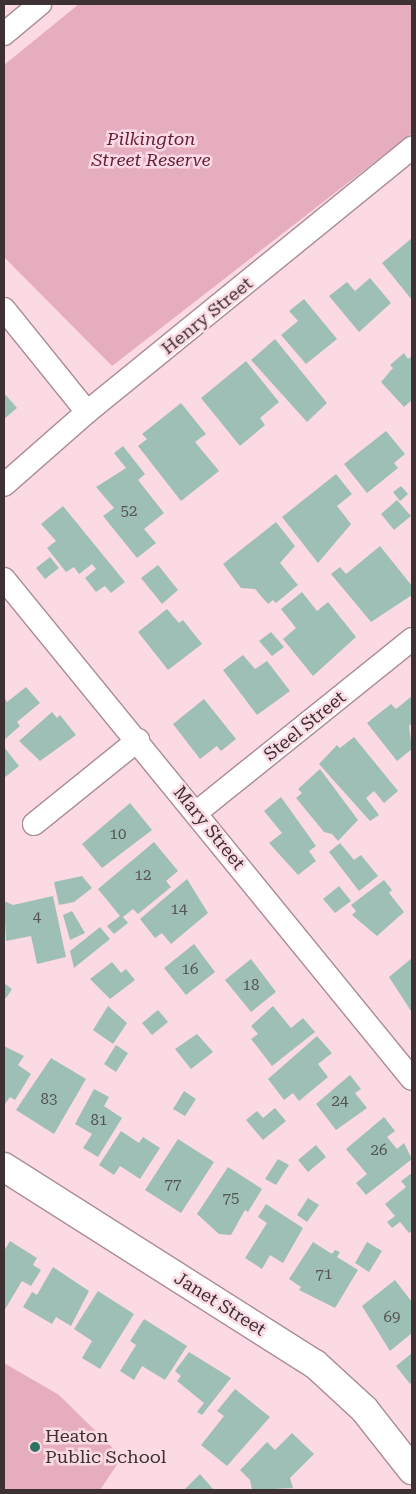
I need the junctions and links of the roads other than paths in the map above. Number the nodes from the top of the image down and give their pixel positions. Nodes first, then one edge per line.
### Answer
1 (40, 4) edge
2 (4, 34) edge
3 (412, 148) edge
4 (4, 309) edge
5 (88, 412) junction
6 (4, 485) edge
7 (4, 579) edge
8 (412, 639) edge
9 (138, 740) junction
10 (197, 812) junction
11 (34, 824) dead end
12 (412, 1079) edge
13 (4, 1167) edge
14 (412, 1470) edge

1 - 2 street
3 - 5 street, Henry Street
4 - 5 street
5 - 6 street, Henry Street
7 - 9 street, Mary Street
8 - 10 street, Steel Street
9 - 10 street, Mary Street
9 - 11 street
10 - 12 street, Mary Street
13 - 14 street, Janet Street

